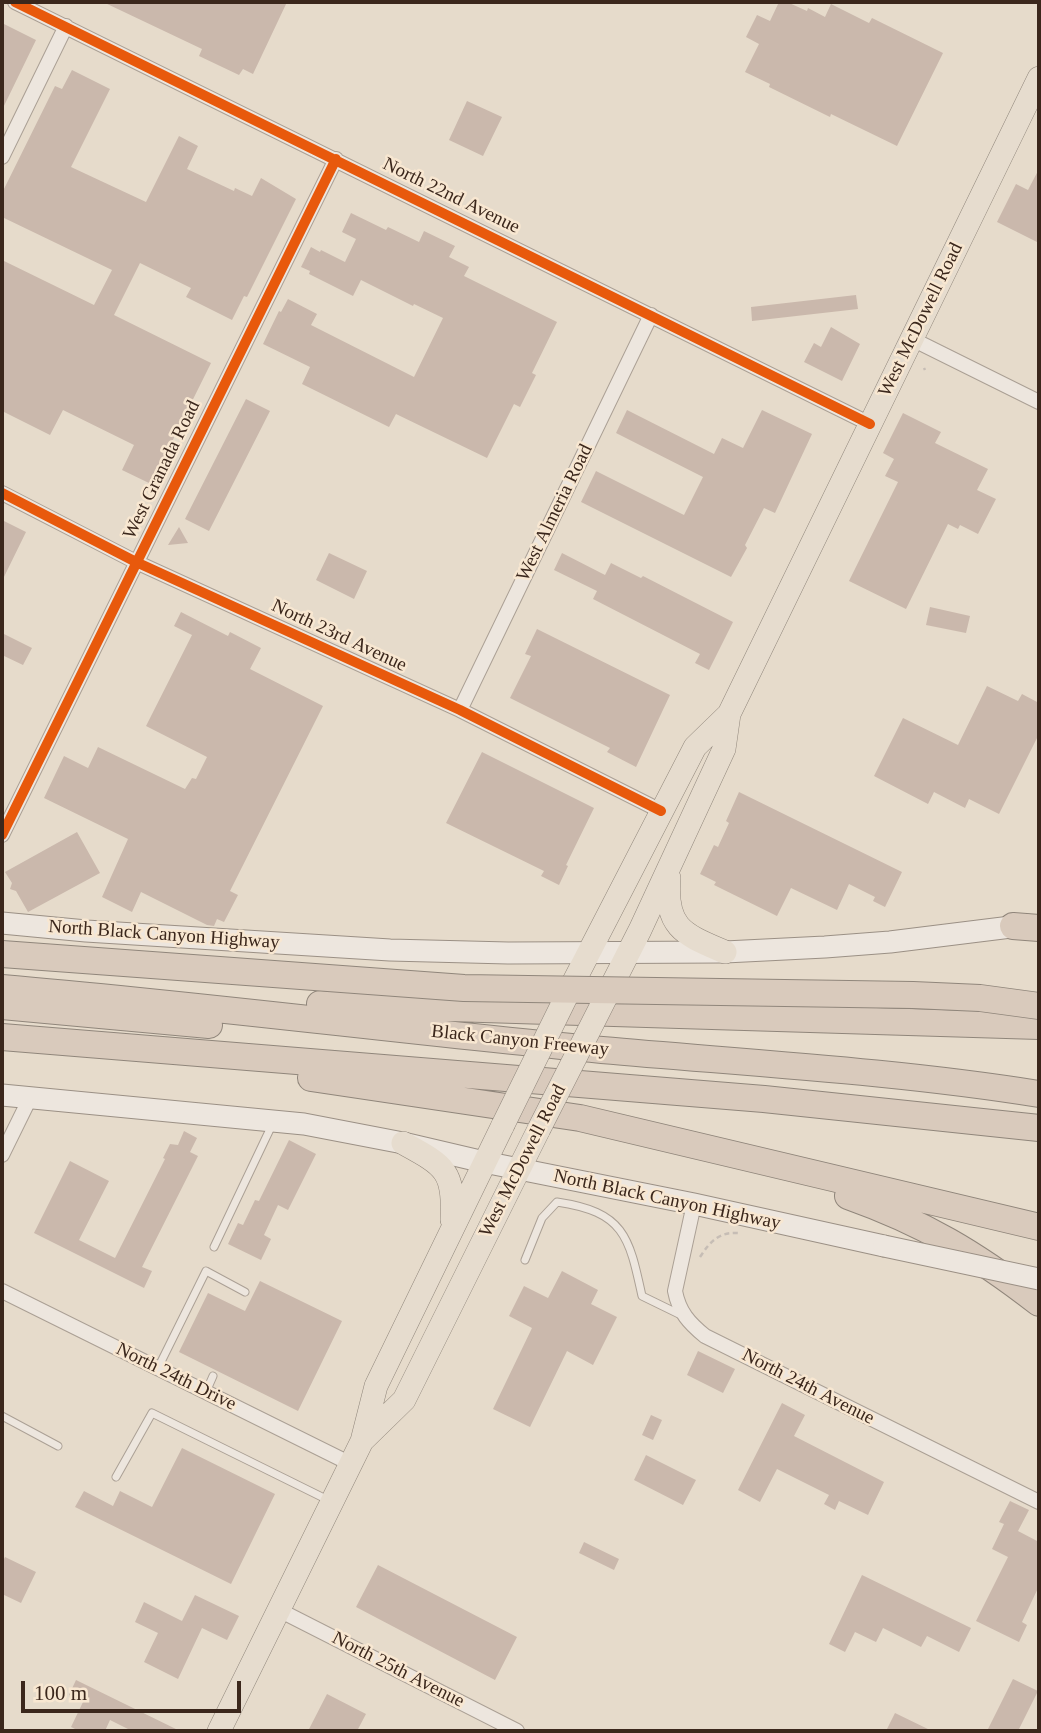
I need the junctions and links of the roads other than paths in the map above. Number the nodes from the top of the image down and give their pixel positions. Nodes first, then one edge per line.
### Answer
1 (16, 2) edge
2 (66, 26) junction
3 (1039, 78) edge
4 (2, 157) edge
5 (336, 159) junction
6 (651, 315) junction
7 (912, 339) junction
8 (1039, 402) edge
9 (870, 424) junction
10 (2, 493) edge
11 (136, 562) junction
12 (460, 710) junction
13 (729, 714) junction
14 (661, 811) junction
15 (2, 835) edge
16 (671, 863) junction
17 (2, 923) edge
18 (1039, 925) edge
19 (1013, 926) joint
20 (588, 951) junction
21 (629, 952) junction
22 (725, 952) junction
23 (2, 954) edge
24 (2, 988) edge
25 (157, 1001) junction
26 (2, 1006) edge
27 (1039, 1006) edge
28 (1039, 1026) edge
29 (2, 1037) edge
30 (109, 1047) junction
31 (910, 1078) junction
32 (1039, 1094) edge
33 (2, 1095) edge
34 (30, 1098) junction
35 (274, 1121) junction
36 (1039, 1128) edge
37 (403, 1143) junction
38 (2, 1155) edge
39 (748, 1159) junction
40 (484, 1162) junction
41 (519, 1169) junction
42 (694, 1204) junction
43 (1039, 1227) edge
44 (452, 1230) junction
45 (214, 1247) dead end
46 (525, 1260) dead end
47 (1039, 1279) edge
48 (2, 1291) edge
49 (245, 1292) dead end
50 (1039, 1303) edge
51 (685, 1317) junction
52 (158, 1368) junction
53 (213, 1376) dead end
54 (206, 1392) junction
55 (2, 1416) edge
56 (362, 1441) junction
57 (58, 1446) dead end
58 (351, 1464) junction
59 (116, 1477) dead end
60 (332, 1502) junction
61 (1039, 1502) edge
62 (279, 1610) junction
63 (219, 1731) edge
64 (517, 1731) edge

1 - 2 street, North 22nd Avenue
2 - 4 street
2 - 5 street, North 22nd Avenue
3 - 7 main road, West McDowell Road
5 - 6 street, North 22nd Avenue
5 - 11 street, West Granada Road
6 - 9 street, North 22nd Avenue
6 - 12 street, West Almeria Road
7 - 8 street
7 - 9 main road, West McDowell Road
9 - 13 main road, West McDowell Road
10 - 11 street, North 23rd Avenue
11 - 12 street, North 23rd Avenue
11 - 15 street, West Granada Road
12 - 14 street, North 23rd Avenue
13 - 14 main road, West McDowell Road
13 - 16 main road, West McDowell Road
14 - 20 main road, West McDowell Road
16 - 21 main road, West McDowell Road
16 - 22 main road
17 - 20 main road, North Black Canyon Highway
18 - 19 highway
19 - 22 main road, North Black Canyon Highway
20 - 21 main road, North Black Canyon Highway
20 - 40 main road, West McDowell Road, bridge
21 - 22 main road, North Black Canyon Highway
21 - 41 main road, West McDowell Road, bridge
23 - 27 highway, bridge
24 - 25 highway, Black Canyon Freeway
25 - 28 highway
25 - 31 highway, Black Canyon Freeway
26 - 31 highway
29 - 30 highway, Black Canyon Freeway
30 - 36 highway, Black Canyon Freeway
30 - 39 highway
31 - 32 highway, Black Canyon Freeway
33 - 34 main road, North Black Canyon Highway
34 - 35 main road, North Black Canyon Highway
34 - 38 street
35 - 37 main road, North Black Canyon Highway
35 - 45 lane
37 - 40 main road, North Black Canyon Highway
37 - 44 main road
39 - 43 highway
39 - 50 highway
40 - 41 main road, North Black Canyon Highway
40 - 44 main road, West McDowell Road
41 - 42 main road, North Black Canyon Highway
41 - 56 main road, West McDowell Road
42 - 47 main road, North Black Canyon Highway, bridge
42 - 51 street
44 - 56 main road, West McDowell Road
46 - 51 lane
48 - 52 street, North 24th Drive
49 - 52 lane
51 - 61 street, North 24th Avenue
52 - 54 street, North 24th Drive
53 - 54 lane
54 - 58 street, North 24th Drive
55 - 57 lane
56 - 58 main road, West McDowell Road
58 - 60 main road, West McDowell Road
59 - 60 lane
60 - 62 main road, West McDowell Road
62 - 63 main road, West McDowell Road
62 - 64 street, North 25th Avenue

